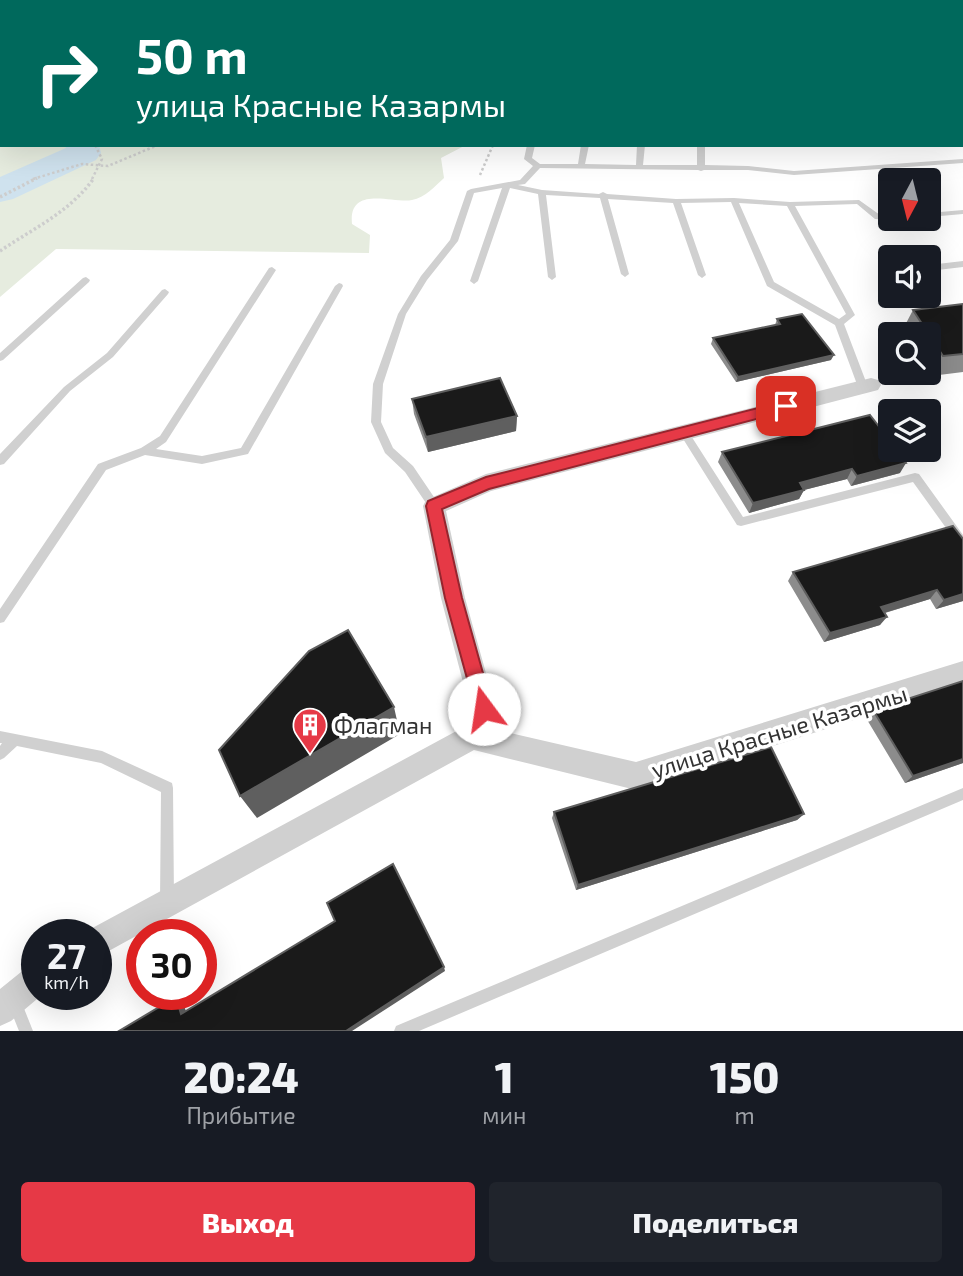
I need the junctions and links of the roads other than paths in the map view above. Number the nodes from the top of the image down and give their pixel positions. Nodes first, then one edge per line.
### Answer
1 (531, 147) edge
2 (585, 147) edge
3 (641, 147) edge
4 (701, 147) edge
5 (963, 161) edge
6 (538, 166) junction
7 (581, 167) junction
8 (639, 168) junction
9 (701, 169) junction
10 (507, 185) junction
11 (542, 192) junction
12 (603, 194) junction
13 (734, 200) junction
14 (676, 201) junction
15 (790, 204) junction
16 (963, 212) edge
17 (942, 214) edge
18 (878, 217) edge
19 (963, 264) edge
20 (941, 267) edge
21 (272, 270) dead end
22 (625, 274) dead end
23 (702, 275) dead end
24 (552, 277) dead end
25 (86, 280) dead end
26 (474, 281) dead end
27 (339, 286) dead end
28 (165, 292) dead end
29 (839, 323) junction
30 (0, 358) edge
31 (867, 386) joint
32 (683, 432) junction
33 (5, 447) edge
34 (145, 452) junction
35 (0, 461) edge
36 (434, 506) junction
37 (963, 543) edge
38 (0, 618) edge
39 (963, 673) edge
40 (0, 737) edge
41 (472, 737) junction
42 (14, 741) junction
43 (0, 754) edge
44 (963, 794) edge
45 (167, 903) junction
46 (112, 934) edge
47 (16, 996) edge
48 (26, 1031) edge
49 (401, 1031) edge

1 - 6 lane
2 - 7 lane
3 - 8 lane
4 - 9 lane
5 - 9 lane
6 - 7 lane
6 - 10 lane
7 - 8 lane
8 - 9 lane
10 - 11 lane
10 - 26 lane
10 - 36 lane
11 - 12 lane
11 - 24 lane
12 - 14 lane
12 - 22 lane
13 - 14 lane
13 - 15 lane
13 - 29 lane
14 - 23 lane
15 - 18 lane
15 - 29 lane
16 - 17 lane
19 - 20 lane
21 - 34 lane
25 - 30 lane
27 - 34 lane
28 - 33 lane
29 - 31 lane
31 - 32 street
32 - 36 street
32 - 37 lane
33 - 35 lane
34 - 38 lane
36 - 41 street
39 - 41 street, улица Красные Казармы
40 - 42 lane
41 - 45 street
42 - 43 lane
42 - 45 lane
44 - 49 lane
45 - 46 street
47 - 48 lane

